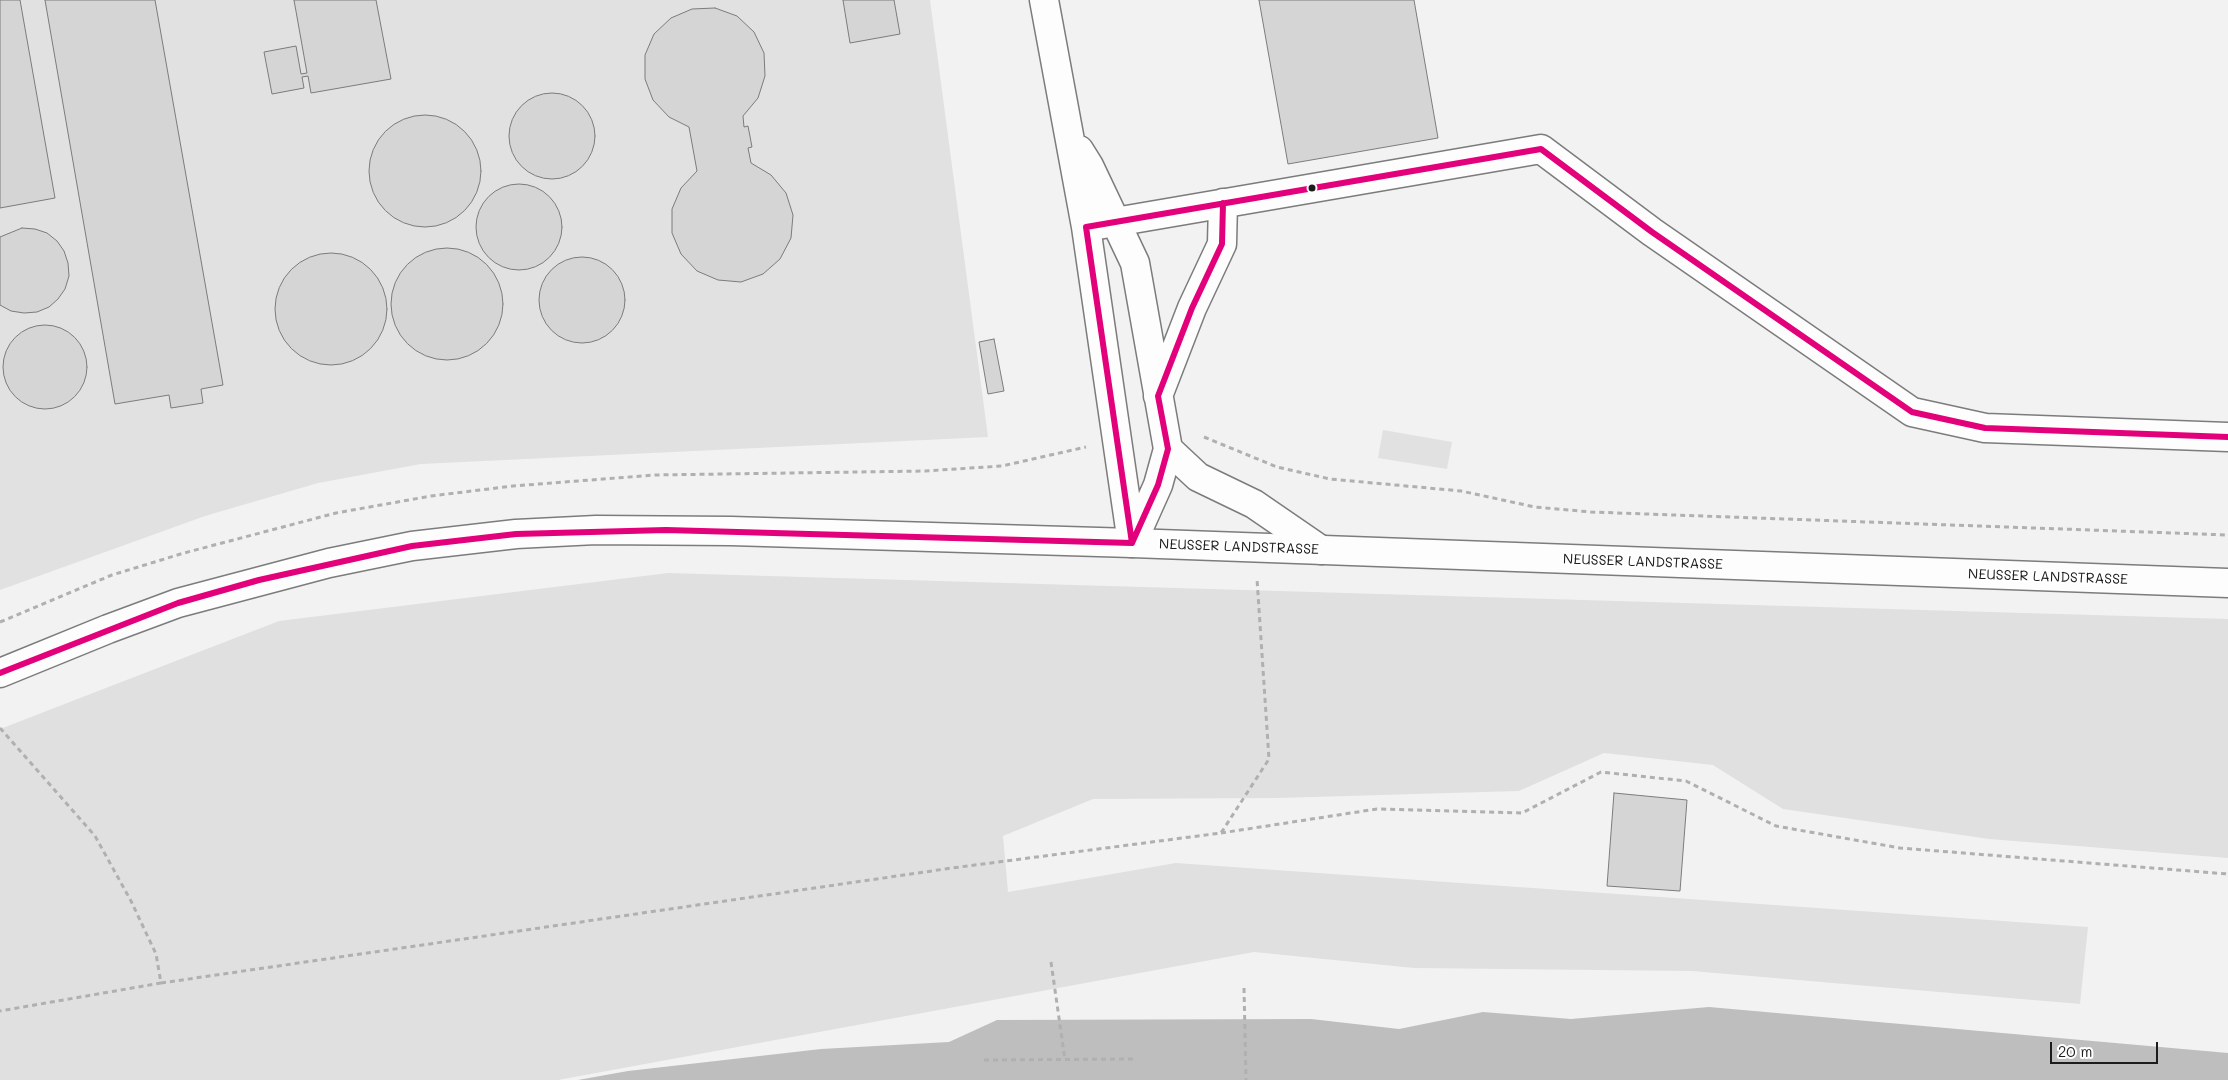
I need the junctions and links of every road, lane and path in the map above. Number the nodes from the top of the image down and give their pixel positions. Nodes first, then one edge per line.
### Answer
1 (1044, 0) edge
2 (1070, 136) junction
3 (1223, 203) junction
4 (1116, 221) junction
5 (1086, 227) junction
6 (1158, 396) junction
7 (2228, 437) edge
8 (1168, 449) junction
9 (1132, 543) junction
10 (1256, 549) junction
11 (1321, 550) junction
12 (2228, 583) edge
13 (0, 673) edge
14 (0, 728) edge
15 (1221, 833) junction
16 (2228, 874) edge
17 (1051, 962) dead end
18 (161, 983) junction
19 (1244, 988) dead end
20 (0, 1011) edge
21 (984, 1060) dead end
22 (1065, 1060) junction
23 (1133, 1060) dead end
24 (1246, 1080) edge

1 - 2 main road
2 - 4 main road
2 - 5 main road
3 - 4 main road
3 - 6 main road
3 - 7 main road
4 - 5 main road
4 - 6 main road
5 - 9 main road
6 - 8 main road
8 - 9 main road
8 - 11 main road
9 - 10 main road, NEUSSER LANDSTRASSE
9 - 13 main road, NEUSSER LANDSTRASSE
10 - 11 main road, NEUSSER LANDSTRASSE
10 - 15 path
11 - 12 main road, NEUSSER LANDSTRASSE
14 - 18 path
15 - 16 path
15 - 18 path
17 - 22 path
18 - 20 path
19 - 24 path
21 - 22 path
22 - 23 path

